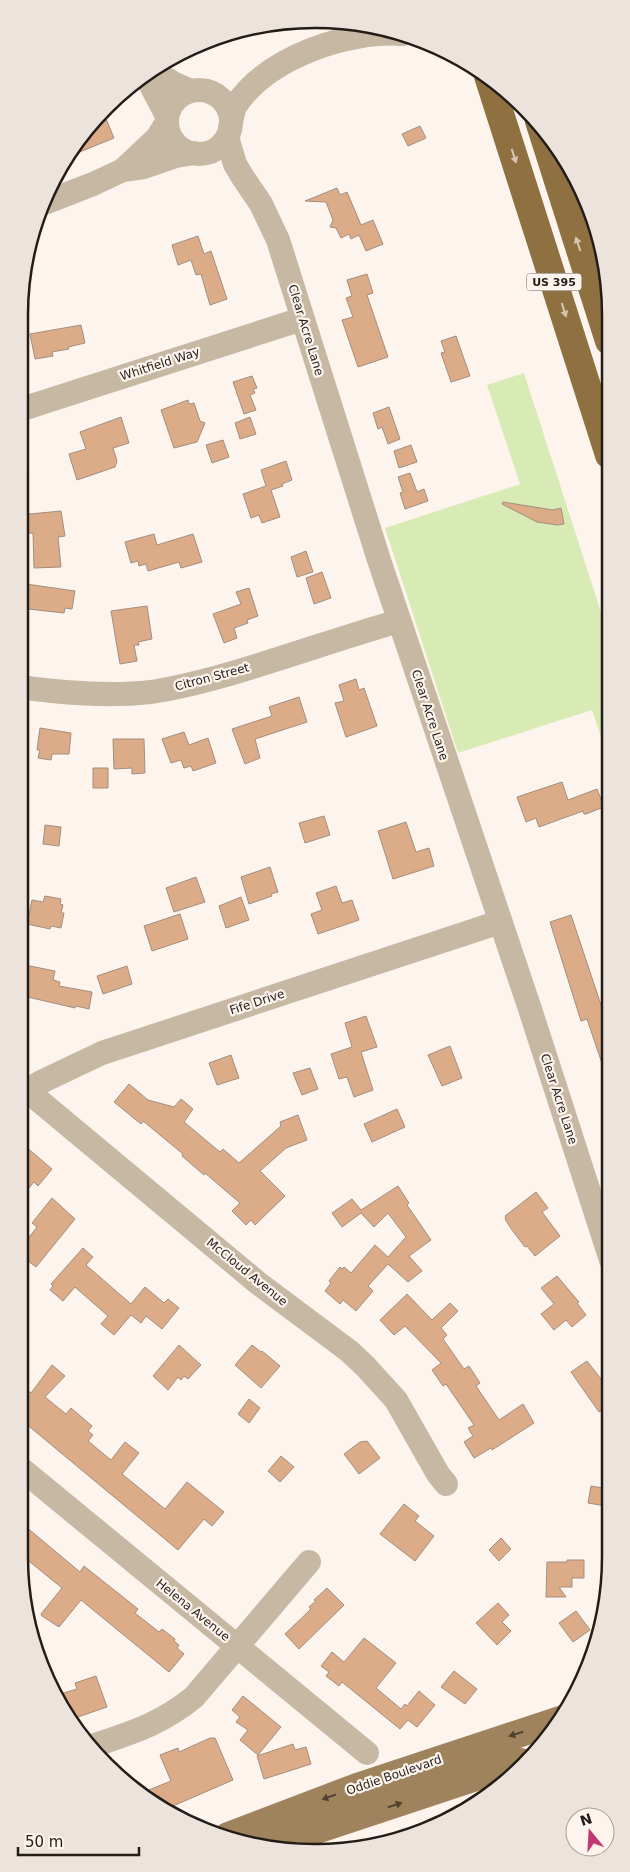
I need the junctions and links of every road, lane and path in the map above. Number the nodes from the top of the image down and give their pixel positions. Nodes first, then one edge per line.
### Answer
1 (380, 35) edge
2 (158, 74) edge
3 (148, 81) edge
4 (253, 84) junction
5 (492, 88) edge
6 (196, 91) junction
7 (167, 119) junction
8 (228, 132) junction
9 (545, 143) edge
10 (198, 154) junction
11 (123, 170) junction
12 (242, 176) junction
13 (51, 200) edge
14 (302, 319) junction
15 (602, 319) edge
16 (28, 407) edge
17 (602, 433) edge
18 (399, 621) junction
19 (28, 688) edge
20 (500, 922) junction
21 (28, 1087) edge
22 (28, 1096) edge
23 (602, 1233) edge
24 (28, 1474) edge
25 (446, 1484) dead end
26 (309, 1562) dead end
27 (238, 1647) junction
28 (550, 1722) edge
29 (97, 1744) edge
30 (367, 1753) dead end
31 (514, 1764) edge
32 (235, 1833) edge
33 (279, 1842) edge

1 - 4 street
2 - 6 street
3 - 7 street
4 - 6 street
4 - 8 street
5 -> 17 highway, US 395
6 - 7 street
6 - 8 street
7 - 10 street
7 - 11 street
8 - 10 street
8 - 12 street, Clear Acre Lane
15 -> 9 highway, US 395
10 - 11 street
10 - 12 street, Clear Acre Lane
11 - 13 street
12 - 14 street, Clear Acre Lane
14 - 16 street, Whitfield Way
14 - 18 street, Clear Acre Lane
18 - 19 street, Citron Street
18 - 20 street, Clear Acre Lane
20 - 21 street, Fife Drive
20 - 23 street, Clear Acre Lane
22 - 25 street, McCloud Avenue
24 - 27 street, Helena Avenue
26 - 27 street
27 - 29 street
27 - 30 street, Helena Avenue
28 -> 32 main road, Oddie Boulevard
33 -> 31 main road

